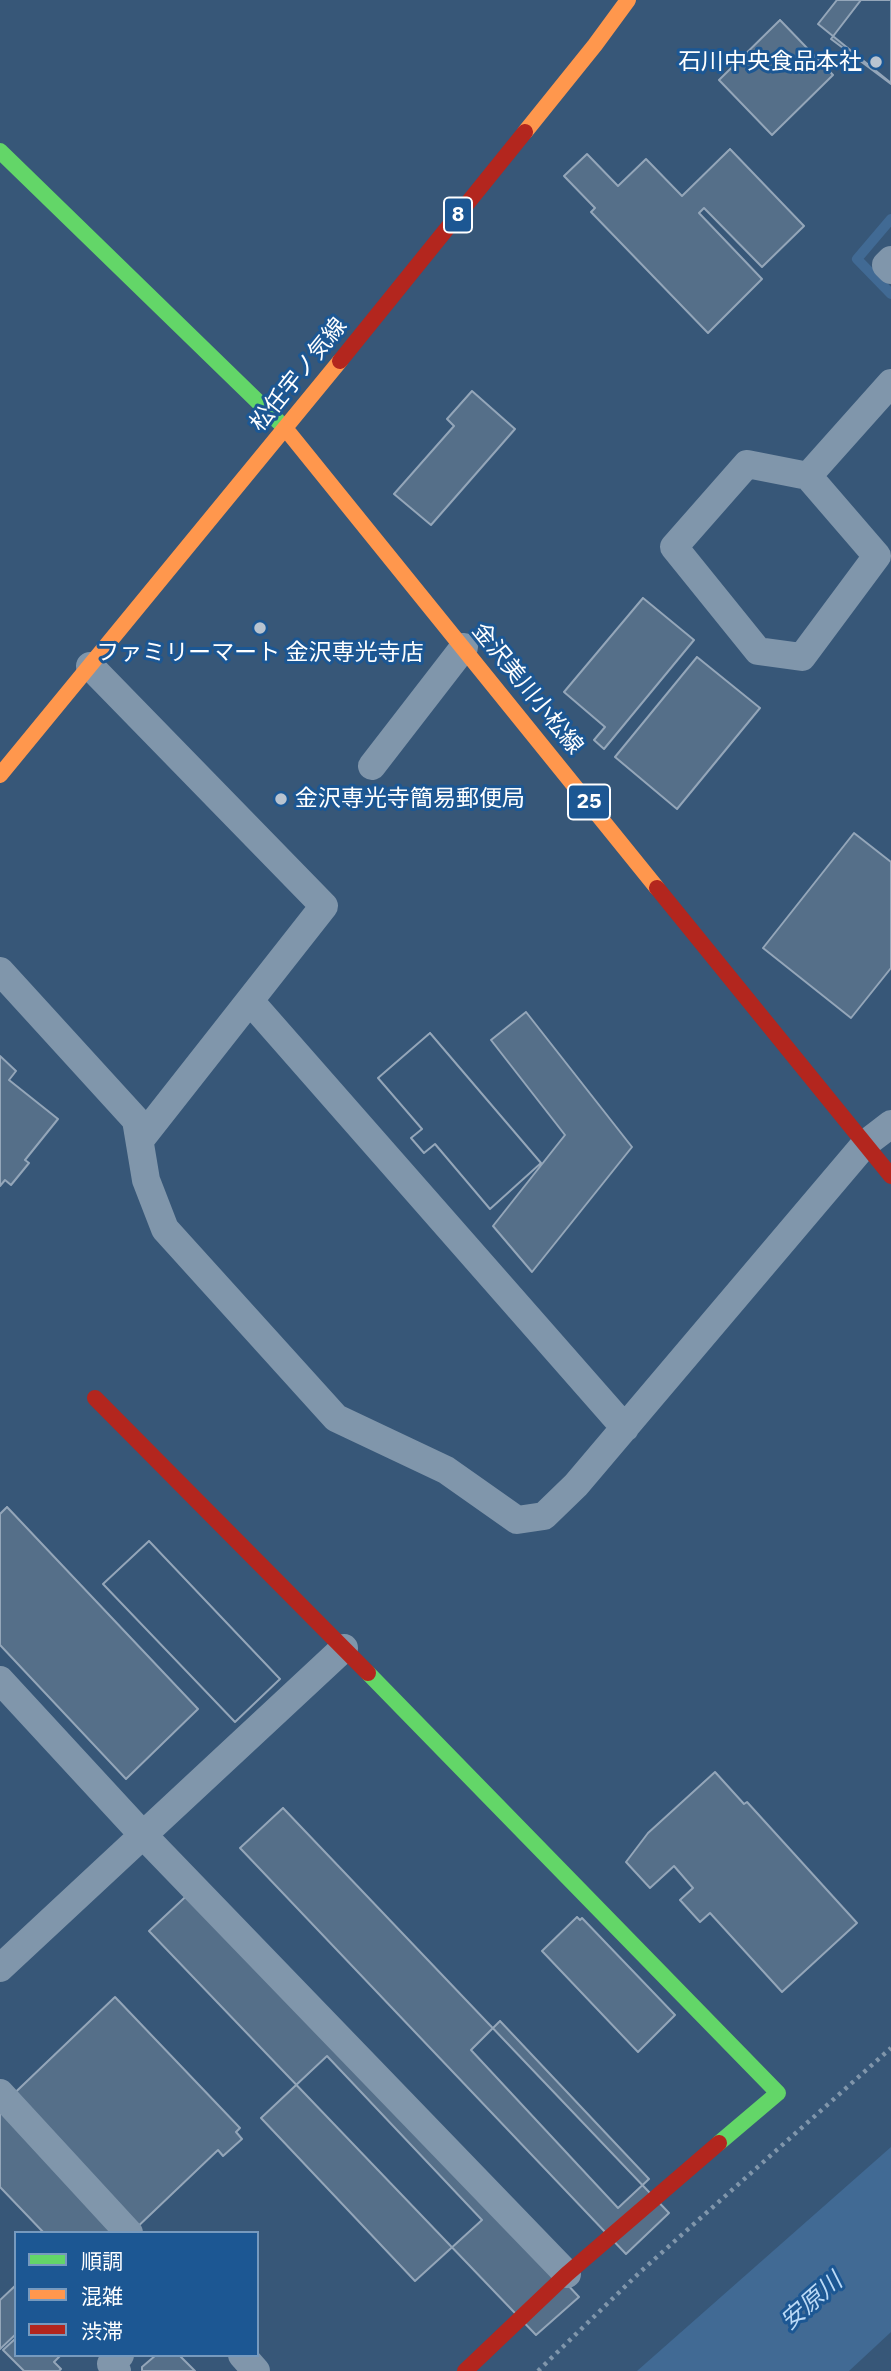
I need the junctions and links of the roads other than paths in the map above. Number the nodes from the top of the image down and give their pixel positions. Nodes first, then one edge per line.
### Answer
1 (628, 0) edge
2 (0, 151) edge
3 (891, 260) edge
4 (891, 270) edge
5 (891, 383) edge
6 (285, 428) junction
7 (808, 476) junction
8 (464, 647) junction
9 (90, 666) junction
10 (372, 766) dead end
11 (0, 775) edge
12 (0, 971) edge
13 (250, 1001) junction
14 (891, 1124) edge
15 (140, 1140) junction
16 (865, 1144) junction
17 (891, 1176) edge
18 (95, 1398) dead end
19 (625, 1428) junction
20 (344, 1648) junction
21 (0, 1680) edge
22 (143, 1835) junction
23 (0, 1968) edge
24 (0, 2093) edge
25 (127, 2231) edge
26 (567, 2274) junction
27 (118, 2357) edge
28 (244, 2357) edge
29 (117, 2371) edge
30 (256, 2371) edge
31 (465, 2371) edge

1 - 6 main road, 松任宇ノ気線 / 8
2 - 6 main road, 金沢美川小松線
3 - 4 street
5 - 7 street
6 - 8 main road, 金沢美川小松線 / 25
6 - 9 main road, 松任宇ノ気線 / 8
7 - 7 street
8 - 10 street
8 - 16 main road, 金沢美川小松線 / 25
9 - 11 main road, 松任宇ノ気線 / 8
9 - 13 street
12 - 15 street
13 - 15 street
13 - 19 street
14 - 16 street
15 - 19 street
16 - 17 main road, 金沢美川小松線 / 25
16 - 19 street
18 - 20 main road
20 - 22 street
20 - 26 main road
21 - 22 street
22 - 23 street
22 - 26 street
24 - 25 street
26 - 31 main road
27 - 29 street
28 - 30 street

